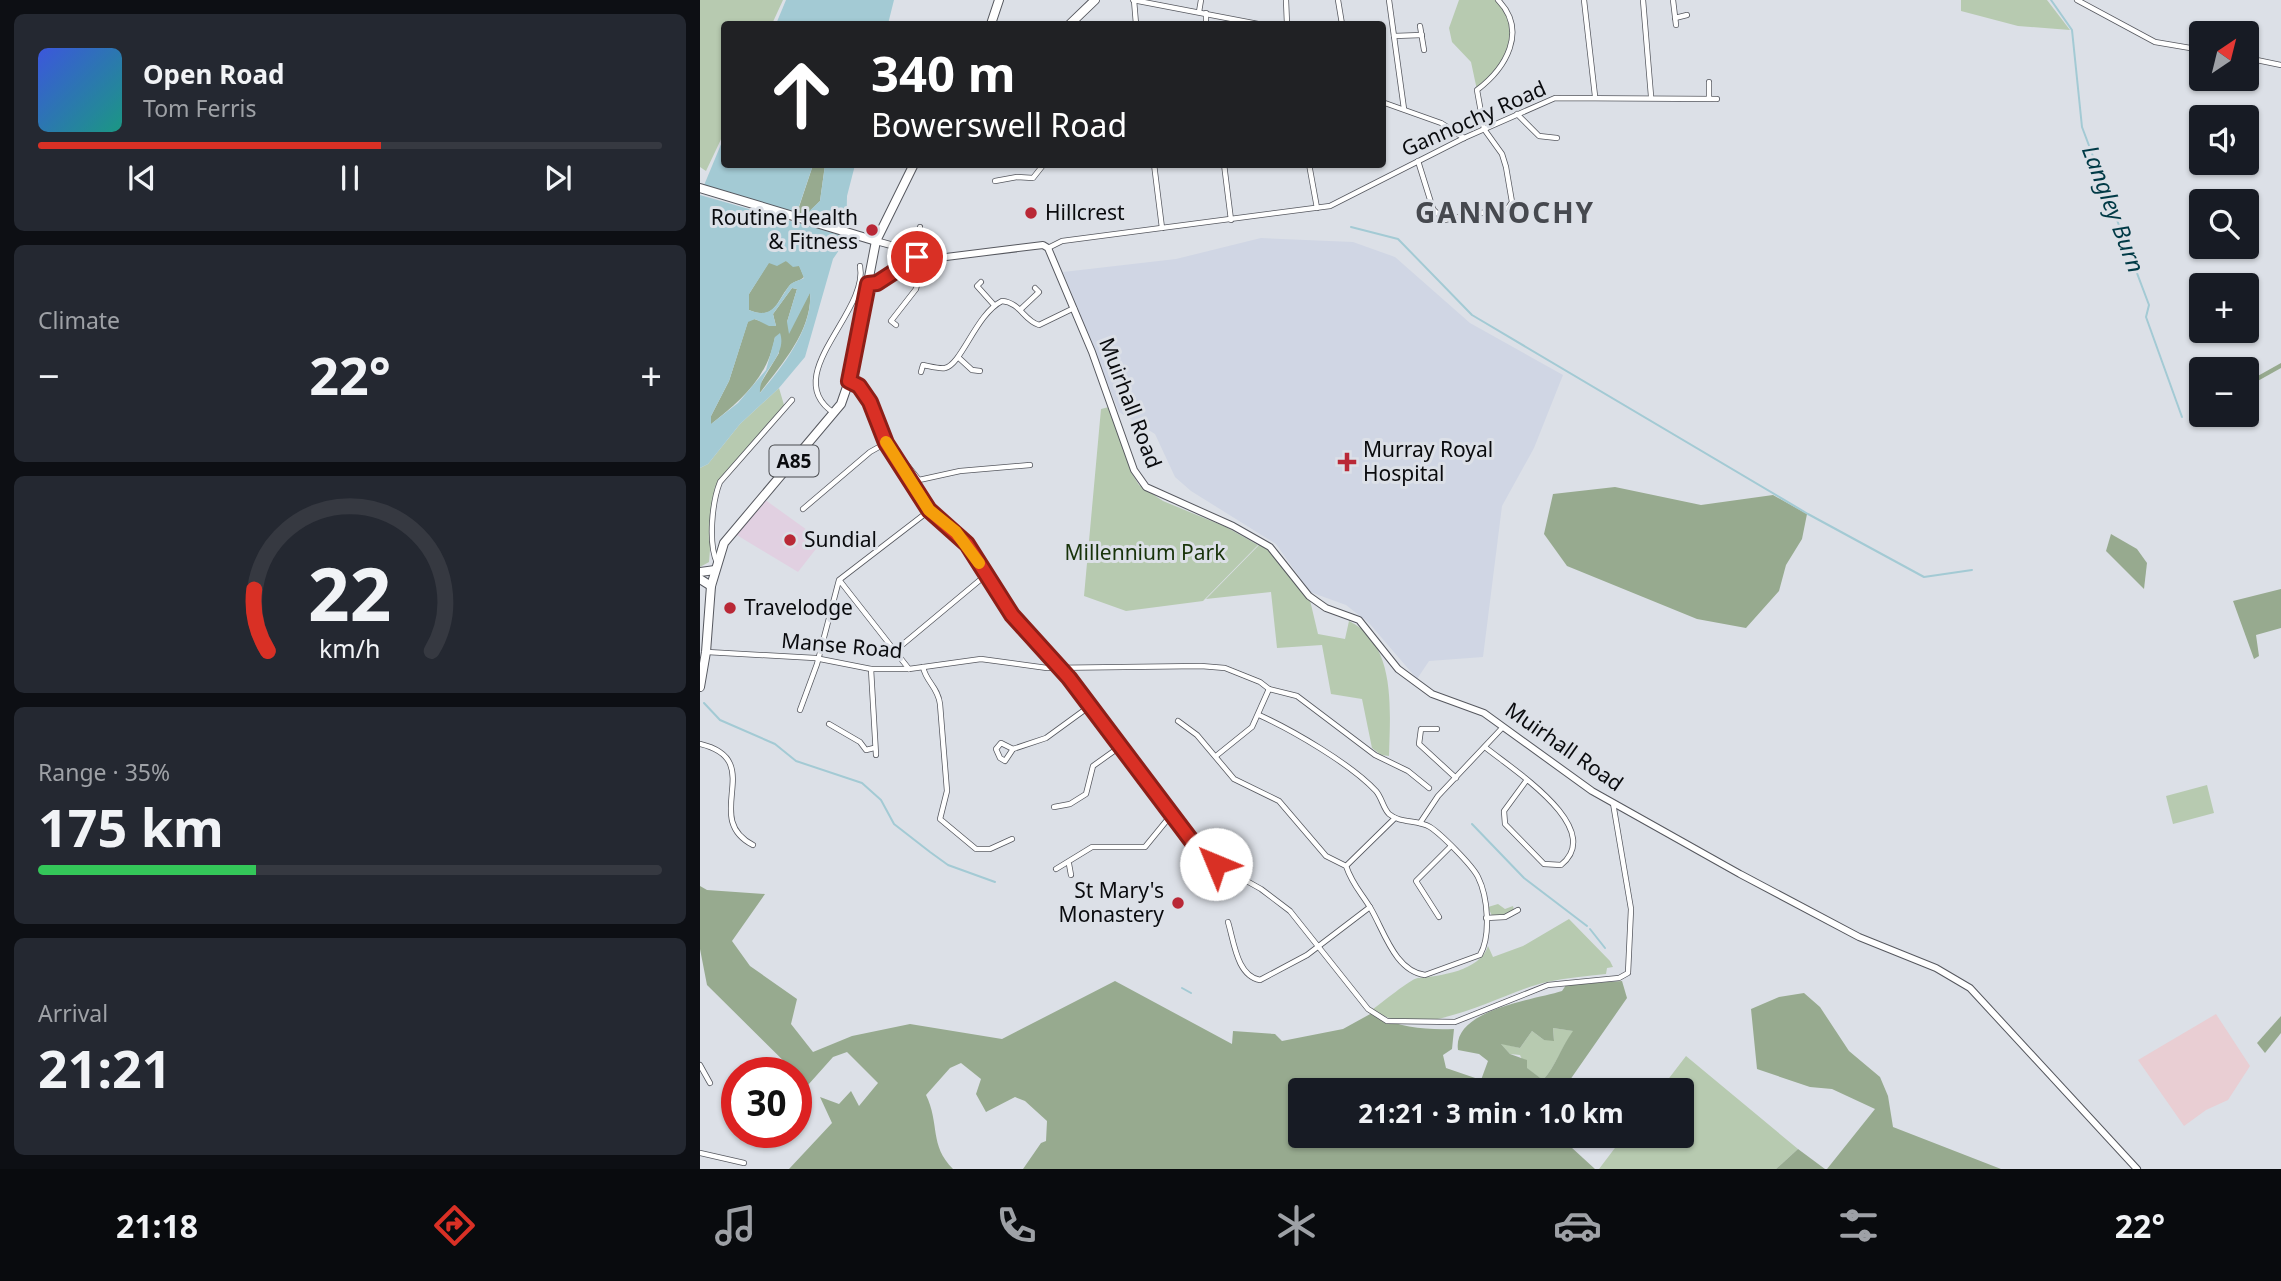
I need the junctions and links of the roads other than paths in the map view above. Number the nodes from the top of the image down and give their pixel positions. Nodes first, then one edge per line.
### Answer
1 (999, 0) edge
2 (1096, 0) edge
3 (1133, 0) edge
4 (1201, 0) edge
5 (1286, 0) edge
6 (1338, 0) edge
7 (1388, 0) edge
8 (1498, 0) edge
9 (1584, 0) edge
10 (1643, 0) edge
11 (1673, 0) edge
12 (2077, 0) edge
13 (1199, 12) junction
14 (1206, 13) junction
15 (1687, 15) dead end
16 (1675, 18) junction
17 (991, 21) edge
18 (1073, 21) edge
19 (1136, 21) edge
20 (1206, 21) edge
21 (1244, 21) edge
22 (1287, 21) edge
23 (1342, 21) edge
24 (1676, 25) dead end
25 (1420, 26) dead end
26 (1422, 35) junction
27 (1394, 36) junction
28 (2189, 48) edge
29 (1424, 50) dead end
30 (2259, 60) edge
31 (2281, 65) edge
32 (1709, 82) dead end
33 (1595, 96) junction
34 (1651, 96) junction
35 (1709, 98) junction
36 (1717, 99) dead end
37 (1386, 103) edge
38 (1405, 109) junction
39 (1517, 114) junction
40 (1484, 129) junction
41 (1464, 138) junction
42 (1557, 138) dead end
43 (1418, 161) junction
44 (912, 168) edge
45 (1041, 168) edge
46 (1154, 168) edge
47 (1224, 168) edge
48 (1310, 168) edge
49 (995, 181) dead end
50 (700, 188) edge
51 (1317, 208) junction
52 (1230, 220) junction
53 (920, 227) dead end
54 (1162, 228) junction
55 (876, 241) junction
56 (1048, 248) junction
57 (919, 254) junction
58 (859, 266) dead end
59 (981, 282) dead end
60 (868, 284) junction
61 (1035, 288) dead end
62 (995, 305) junction
63 (1074, 307) junction
64 (1021, 309) junction
65 (896, 325) dead end
66 (960, 358) junction
67 (980, 371) dead end
68 (921, 372) dead end
69 (849, 381) junction
70 (792, 400) dead end
71 (835, 414) junction
72 (884, 437) junction
73 (886, 443) junction
74 (1030, 465) dead end
75 (803, 509) dead end
76 (929, 510) junction
77 (716, 567) junction
78 (700, 572) edge
79 (986, 575) junction
80 (700, 579) edge
81 (839, 580) junction
82 (711, 586) junction
83 (896, 650) junction
84 (706, 652) junction
85 (818, 658) junction
86 (923, 667) junction
87 (1058, 667) junction
88 (871, 669) junction
89 (909, 669) junction
90 (700, 687) edge
91 (1269, 689) junction
92 (1090, 706) junction
93 (800, 710) dead end
94 (1259, 715) junction
95 (1178, 721) dead end
96 (829, 724) dead end
97 (1503, 727) junction
98 (1437, 729) dead end
99 (700, 744) edge
100 (876, 746) junction
101 (1121, 746) junction
102 (1485, 747) junction
103 (1013, 749) dead end
104 (876, 755) dead end
105 (1216, 756) junction
106 (1456, 778) junction
107 (1526, 781) junction
108 (726, 787) dead end
109 (1429, 788) dead end
110 (1613, 803) junction
111 (1054, 807) dead end
112 (1172, 814) junction
113 (1395, 818) junction
114 (1420, 823) junction
115 (729, 833) dead end
116 (1012, 839) dead end
117 (753, 845) dead end
118 (1450, 847) junction
119 (1069, 864) junction
120 (1346, 866) junction
121 (1056, 869) dead end
122 (1072, 875) dead end
123 (1370, 907) junction
124 (1518, 910) dead end
125 (1439, 917) dead end
126 (1486, 918) junction
127 (1228, 922) dead end
128 (1319, 947) junction
129 (700, 1065) edge
130 (710, 1083) dead end
131 (700, 1153) edge
132 (744, 1163) dead end
133 (2137, 1169) edge

1 - 17 main road
2 - 18 main road
3 - 13 street
3 - 19 street
4 - 13 street
5 - 22 street
6 - 23 street
7 - 27 street
8 - 40 street
9 - 33 street
10 - 34 street
11 - 16 street
12 - 28 street
13 - 14 street
14 - 20 street
14 - 21 street
15 - 16 street
16 - 24 street
25 - 26 street
26 - 27 street
26 - 29 street
27 - 38 street
30 - 31 street
32 - 35 street
33 - 34 street, Gannochy Road
33 - 39 street, Gannochy Road
34 - 35 street, Gannochy Road
35 - 36 street, Gannochy Road
37 - 38 street
38 - 41 street
39 - 40 street, Gannochy Road
39 - 42 street
40 - 41 street, Gannochy Road
40 - 43 street
41 - 43 street, Gannochy Road
43 - 51 street, Gannochy Road
44 - 55 main road
45 - 49 street
46 - 54 street
47 - 52 street
48 - 51 street
50 - 55 main road
51 - 52 street, Gannochy Road
52 - 54 street, Gannochy Road
53 - 57 street
54 - 56 street, Gannochy Road
55 - 57 street
55 - 60 main road, A85
56 - 57 street
56 - 63 street, Muirhall Road
57 - 60 street
57 - 65 street
58 - 71 street
59 - 62 street
60 - 69 main road, A85
61 - 64 street
62 - 64 street
62 - 66 street
63 - 64 street
63 - 97 street, Muirhall Road
66 - 67 street
66 - 68 street
69 - 71 main road, A85
69 - 72 street
70 - 77 street
71 - 77 main road, A85
72 - 73 street
72 - 74 street
73 - 75 street
73 - 76 street
76 - 79 street
76 - 81 street
77 - 78 main road
77 - 82 main road, A85
79 - 83 street
79 - 87 street
80 - 82 main road
81 - 83 street
81 - 85 street
82 - 84 main road, A85
83 - 89 street
84 - 85 street, Manse Road
84 - 90 main road, A85
85 - 88 street, Manse Road
85 - 93 street
86 - 87 street, Manse Road
86 - 89 street, Manse Road
86 - 116 street
87 - 91 street, Manse Road
87 - 92 street
88 - 89 street, Manse Road
88 - 100 street
91 - 94 street
91 - 109 street, Manse Road
92 - 101 street
92 - 103 street
94 - 105 street
94 - 113 street
95 - 105 street
96 - 100 street
97 - 102 street
97 - 110 street, Muirhall Road
98 - 106 street
99 - 108 street
100 - 104 street
101 - 111 street
101 - 112 street
102 - 106 street
102 - 107 street
105 - 120 street
106 - 114 street
107 - 107 street
110 - 128 street
110 - 133 street, Muirhall Road
112 - 119 street
112 - 128 street
113 - 114 street
113 - 120 street
114 - 118 street
115 - 117 street
118 - 125 street
118 - 126 street
119 - 121 street
119 - 122 street
120 - 123 street
123 - 126 street
123 - 128 street
124 - 126 street
127 - 128 street
129 - 130 street
131 - 132 street

